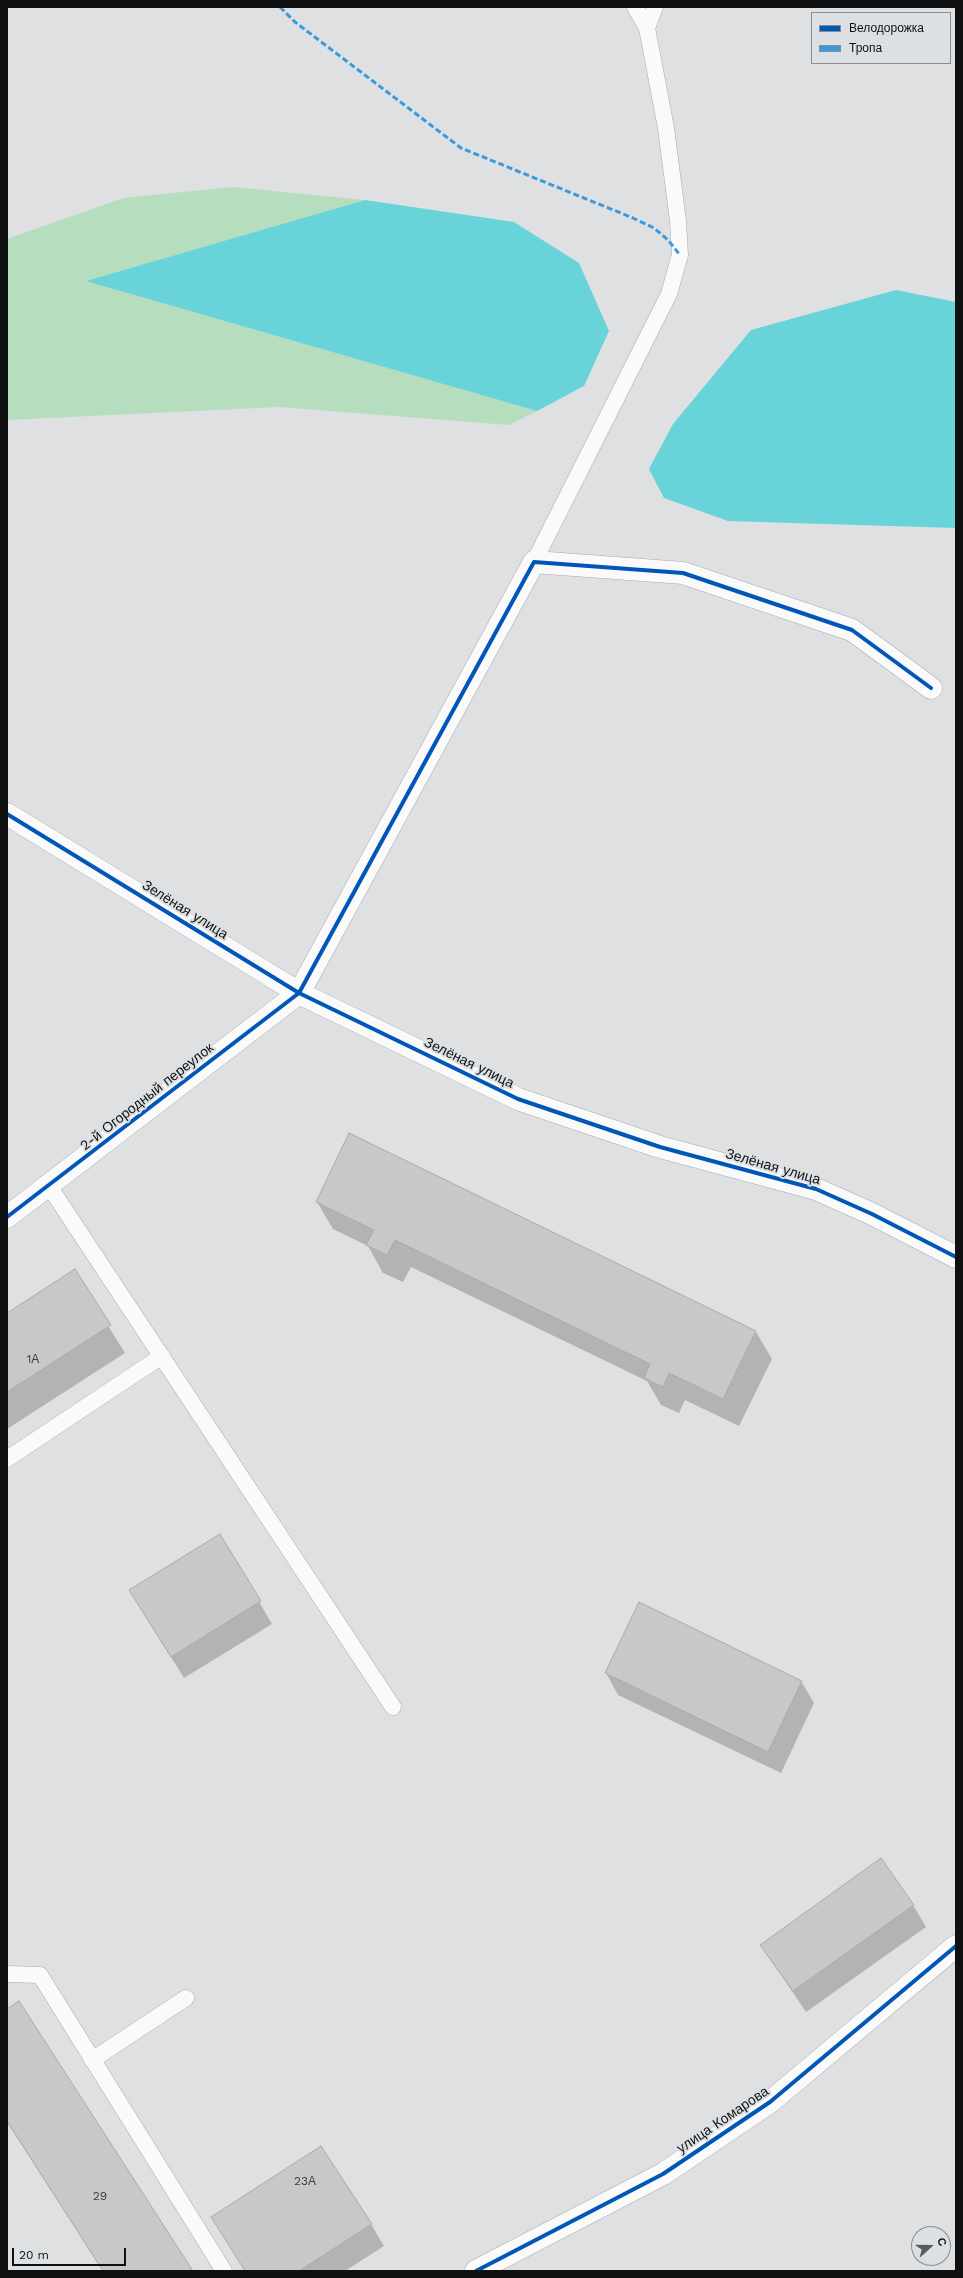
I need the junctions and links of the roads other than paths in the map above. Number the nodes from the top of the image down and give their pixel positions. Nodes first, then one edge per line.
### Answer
1 (635, 7) edge
2 (655, 7) edge
3 (647, 28) junction
4 (534, 562) junction
5 (931, 688) dead end
6 (7, 814) edge
7 (299, 993) junction
8 (49, 1186) junction
9 (7, 1217) edge
10 (956, 1257) edge
11 (162, 1356) junction
12 (7, 1459) edge
13 (393, 1708) dead end
14 (956, 1946) edge
15 (7, 1974) edge
16 (186, 1998) dead end
17 (92, 2060) junction
18 (224, 2271) edge
19 (476, 2271) edge

1 - 3 lane
2 - 3 lane
3 - 4 lane
4 - 5 street
4 - 7 street
6 - 7 street, Зелёная улица
7 - 8 street, 2-й Огородный переулок
7 - 10 street, Зелёная улица
8 - 9 street, 2-й Огородный переулок
8 - 11 lane
11 - 12 lane
11 - 13 lane
14 - 19 street, улица Комарова
15 - 17 lane
16 - 17 lane
17 - 18 lane

